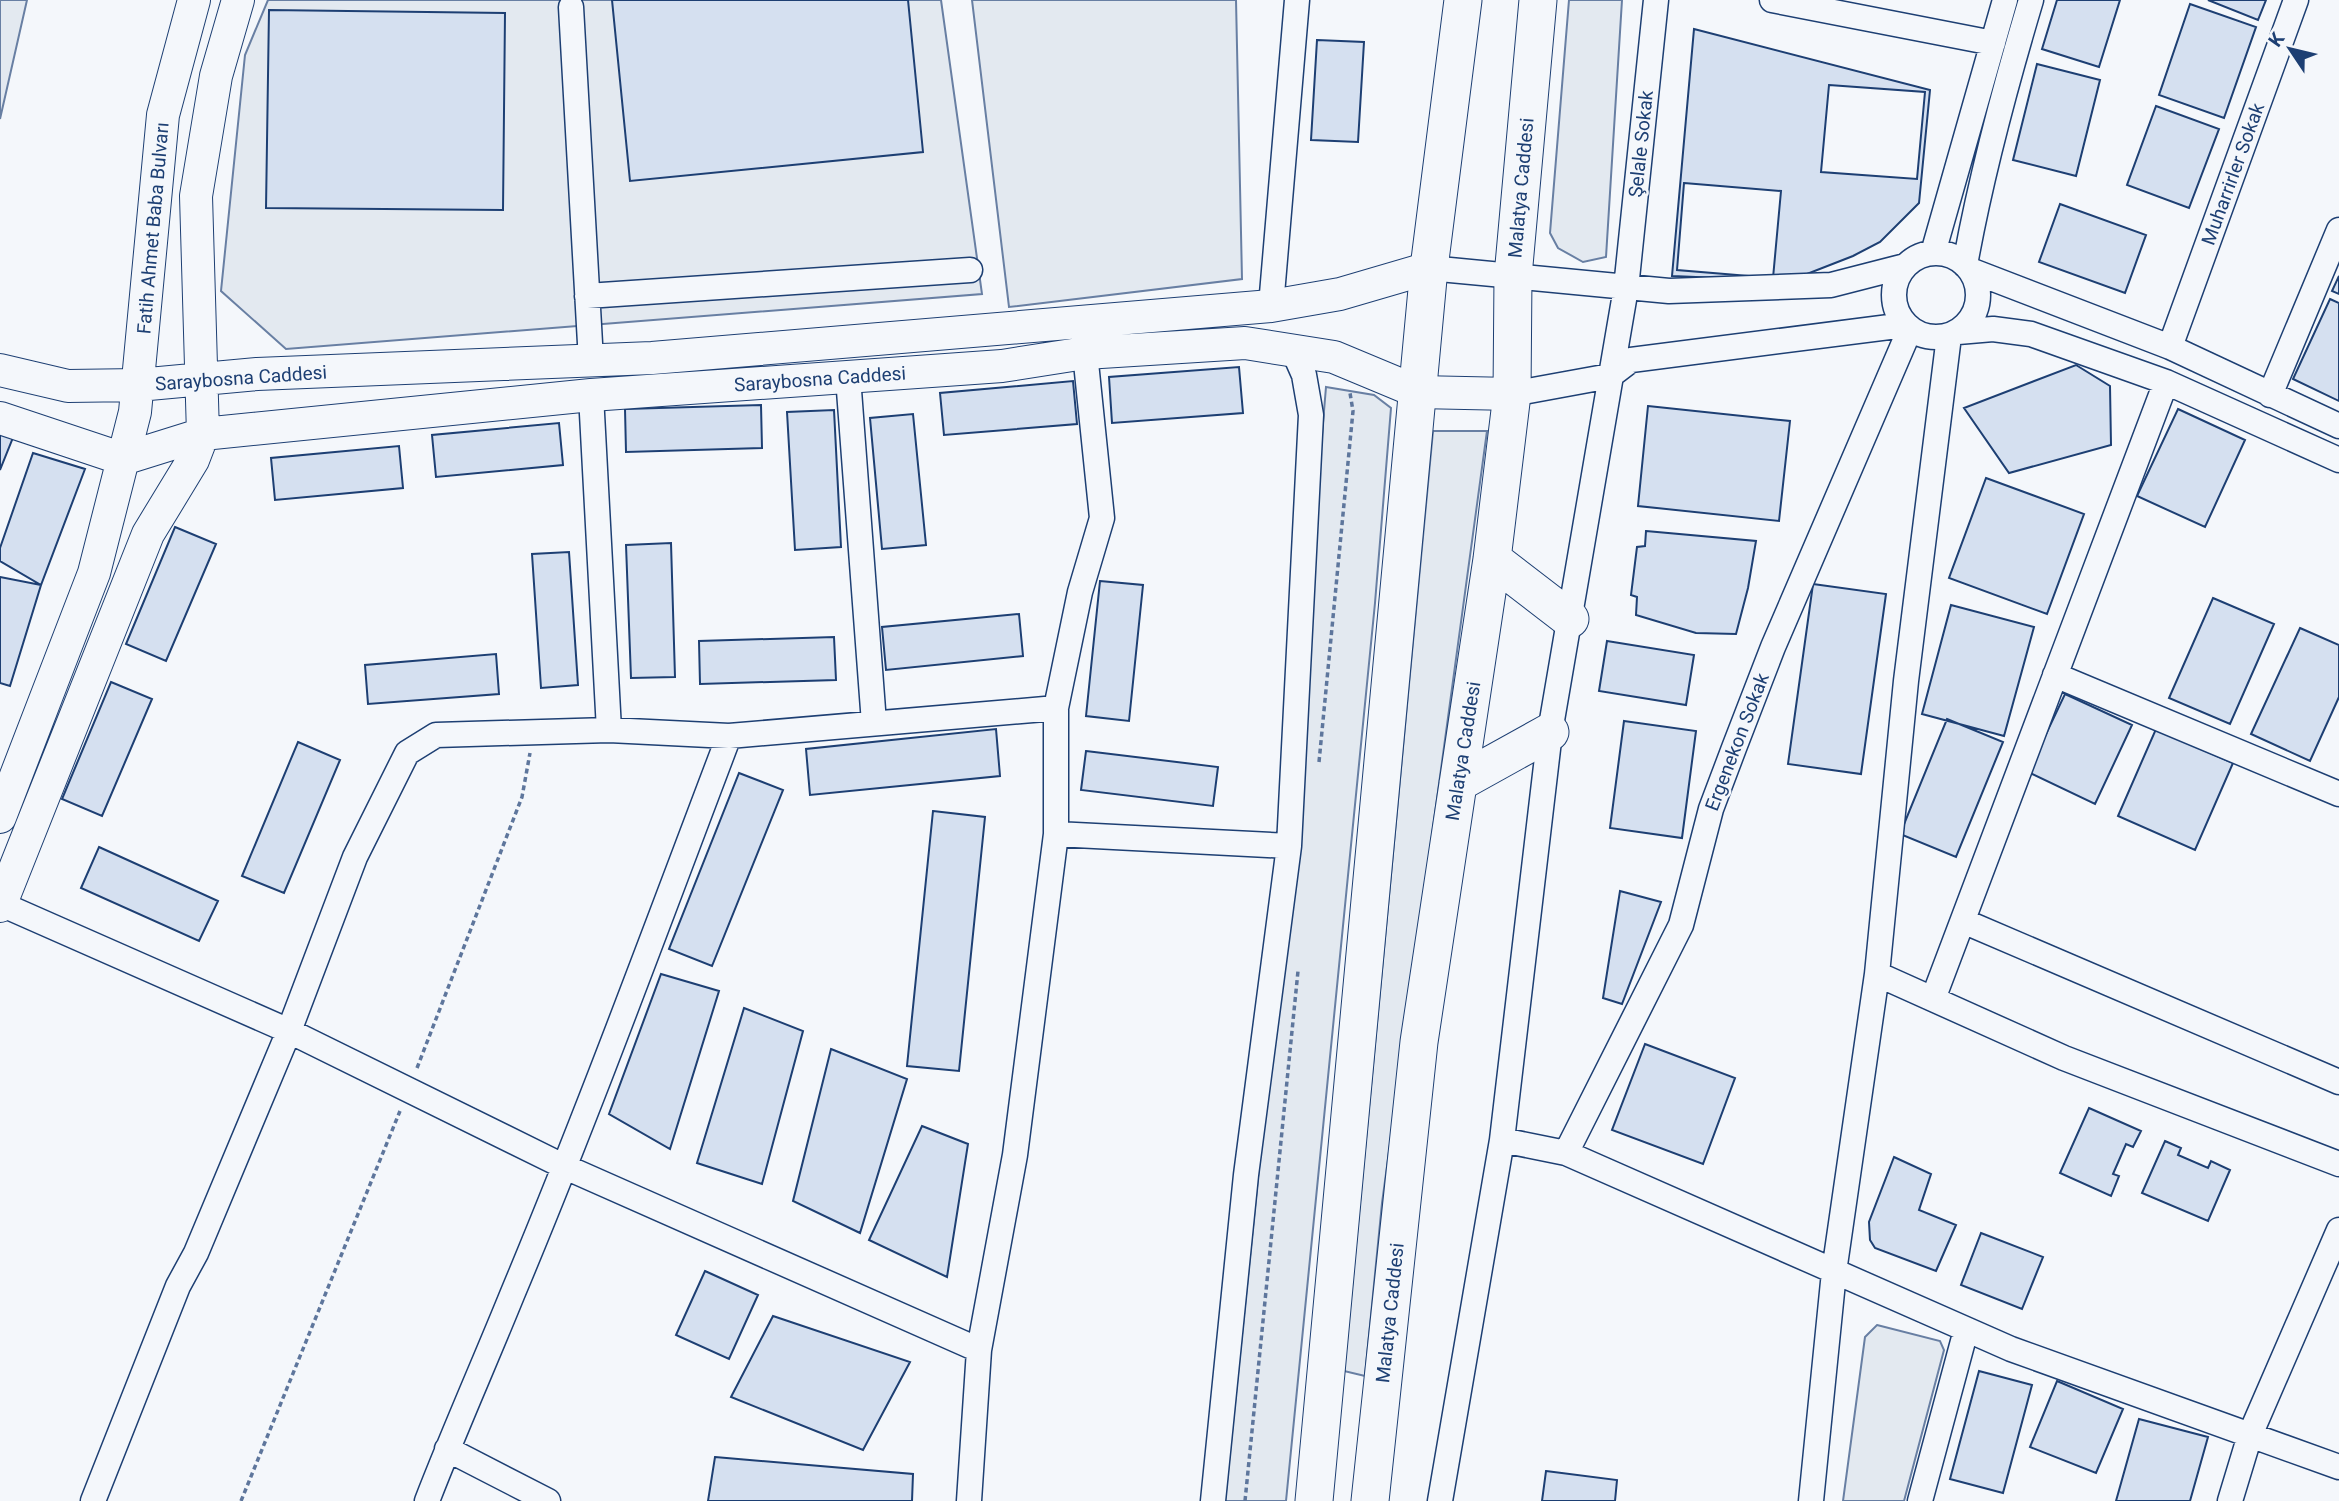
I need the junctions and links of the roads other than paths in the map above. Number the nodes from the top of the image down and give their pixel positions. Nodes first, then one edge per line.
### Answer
1 (194, 0) edge
2 (238, 0) edge
3 (1297, 0) edge
4 (1463, 0) edge
5 (1538, 0) edge
6 (1656, 0) edge
7 (1772, 0) edge
8 (2005, 0) edge
9 (2031, 0) edge
10 (2295, 0) edge
11 (571, 6) dead end
12 (1993, 43) junction
13 (2339, 230) edge
14 (1933, 253) junction
15 (1905, 266) junction
16 (1968, 267) junction
17 (1429, 268) junction
18 (970, 270) dead end
19 (1513, 276) junction
20 (1626, 288) junction
21 (587, 296) junction
22 (1271, 306) junction
23 (1908, 327) junction
24 (1953, 334) junction
25 (2170, 347) junction
26 (1293, 351) junction
27 (1084, 353) junction
28 (591, 361) junction
29 (0, 370) edge
30 (1610, 376) junction
31 (848, 377) junction
32 (203, 379) junction
33 (2166, 383) junction
34 (138, 385) junction
35 (1418, 392) junction
36 (1513, 394) junction
37 (2270, 394) junction
38 (592, 396) junction
39 (0, 418) edge
40 (2339, 426) edge
41 (203, 434) junction
42 (123, 459) junction
43 (2339, 460) edge
44 (1492, 559) junction
45 (1570, 619) junction
46 (2055, 675) junction
47 (1056, 708) junction
48 (874, 723) junction
49 (609, 730) junction
50 (1550, 732) junction
51 (729, 736) junction
52 (1458, 783) junction
53 (2339, 794) edge
54 (0, 817) edge
55 (1056, 834) junction
56 (1289, 846) junction
57 (0, 905) edge
58 (1963, 921) junction
59 (1877, 974) junction
60 (1933, 999) junction
61 (289, 1031) junction
62 (2339, 1082) edge
63 (1502, 1140) junction
64 (1566, 1153) junction
65 (2339, 1164) edge
66 (563, 1166) junction
67 (2339, 1230) edge
68 (1834, 1272) junction
69 (1966, 1329) junction
70 (979, 1350) junction
71 (2250, 1435) junction
72 (447, 1449) junction
73 (2339, 1467) edge
74 (93, 1501) edge
75 (427, 1501) edge
76 (548, 1501) edge
77 (969, 1501) edge
78 (1213, 1501) edge
79 (1314, 1501) edge
80 (1370, 1501) edge
81 (1440, 1501) edge
82 (1811, 1501) edge
83 (1920, 1501) edge
84 (2231, 1501) edge

1 - 34 main road, Fatih Ahmet Baba Bulvarı
2 - 32 main road
3 - 22 street
4 - 17 highway
5 - 19 highway, Malatya Caddesi
6 - 20 street, Şelale Sokak
7 - 12 street
8 - 12 street
9 - 16 street
10 - 25 street, Muharrirler Sokak
11 - 21 street
12 - 14 street
13 - 37 street
14 - 15 street
14 - 16 street
15 - 20 street
15 - 23 street
16 - 24 street
16 - 25 street
17 - 19 street
17 - 22 main road, Saraybosna Caddesi
17 - 35 highway
18 - 21 street
19 - 20 street
19 - 36 highway, Malatya Caddesi
20 - 30 street, Şelale Sokak
21 - 28 street
22 - 28 main road, Saraybosna Caddesi
23 - 24 street
23 - 30 street
23 - 64 street, Ergenekon Sokak
24 - 33 street
24 - 59 street
25 - 37 street
26 - 27 main road, Saraybosna Caddesi
26 - 35 main road, Saraybosna Caddesi
26 - 56 street
27 - 31 main road, Saraybosna Caddesi
27 - 47 street
28 - 32 main road, Saraybosna Caddesi
29 - 34 main road, Saraybosna Caddesi
30 - 36 street
30 - 45 street, Şelale Sokak
31 - 38 main road, Saraybosna Caddesi
31 - 48 street
32 - 34 main road, Saraybosna Caddesi
32 - 41 main road
33 - 43 street
33 - 46 street
34 - 42 main road, Fatih Ahmet Baba Bulvarı
35 - 36 main road, Saraybosna Caddesi
35 - 79 highway
36 - 44 highway, Malatya Caddesi
37 - 40 street
38 - 41 main road, Saraybosna Caddesi
38 - 49 street
39 - 42 main road
41 - 42 main road, Saraybosna Caddesi
41 - 57 main road
42 - 54 main road, Fatih Ahmet Baba Bulvarı
44 - 45 highway
44 - 52 highway, Malatya Caddesi
45 - 50 street, Şelale Sokak
46 - 53 street
46 - 58 street
47 - 48 street
47 - 55 street
48 - 51 street
49 - 51 street
49 - 61 street
50 - 52 highway
50 - 63 street, Şelale Sokak
51 - 66 street
52 - 80 highway, Malatya Caddesi
55 - 56 street
55 - 70 street
56 - 78 street
57 - 61 street
58 - 60 street
58 - 62 street
59 - 60 street
59 - 68 street
60 - 65 street
61 - 66 street
61 - 74 street
63 - 64 street
63 - 81 street, Şelale Sokak
64 - 68 street
66 - 70 street
66 - 72 street
67 - 71 street
68 - 69 street
68 - 82 street
69 - 71 street
69 - 83 street
70 - 77 street
71 - 73 street
71 - 84 street
72 - 75 street
72 - 76 street

